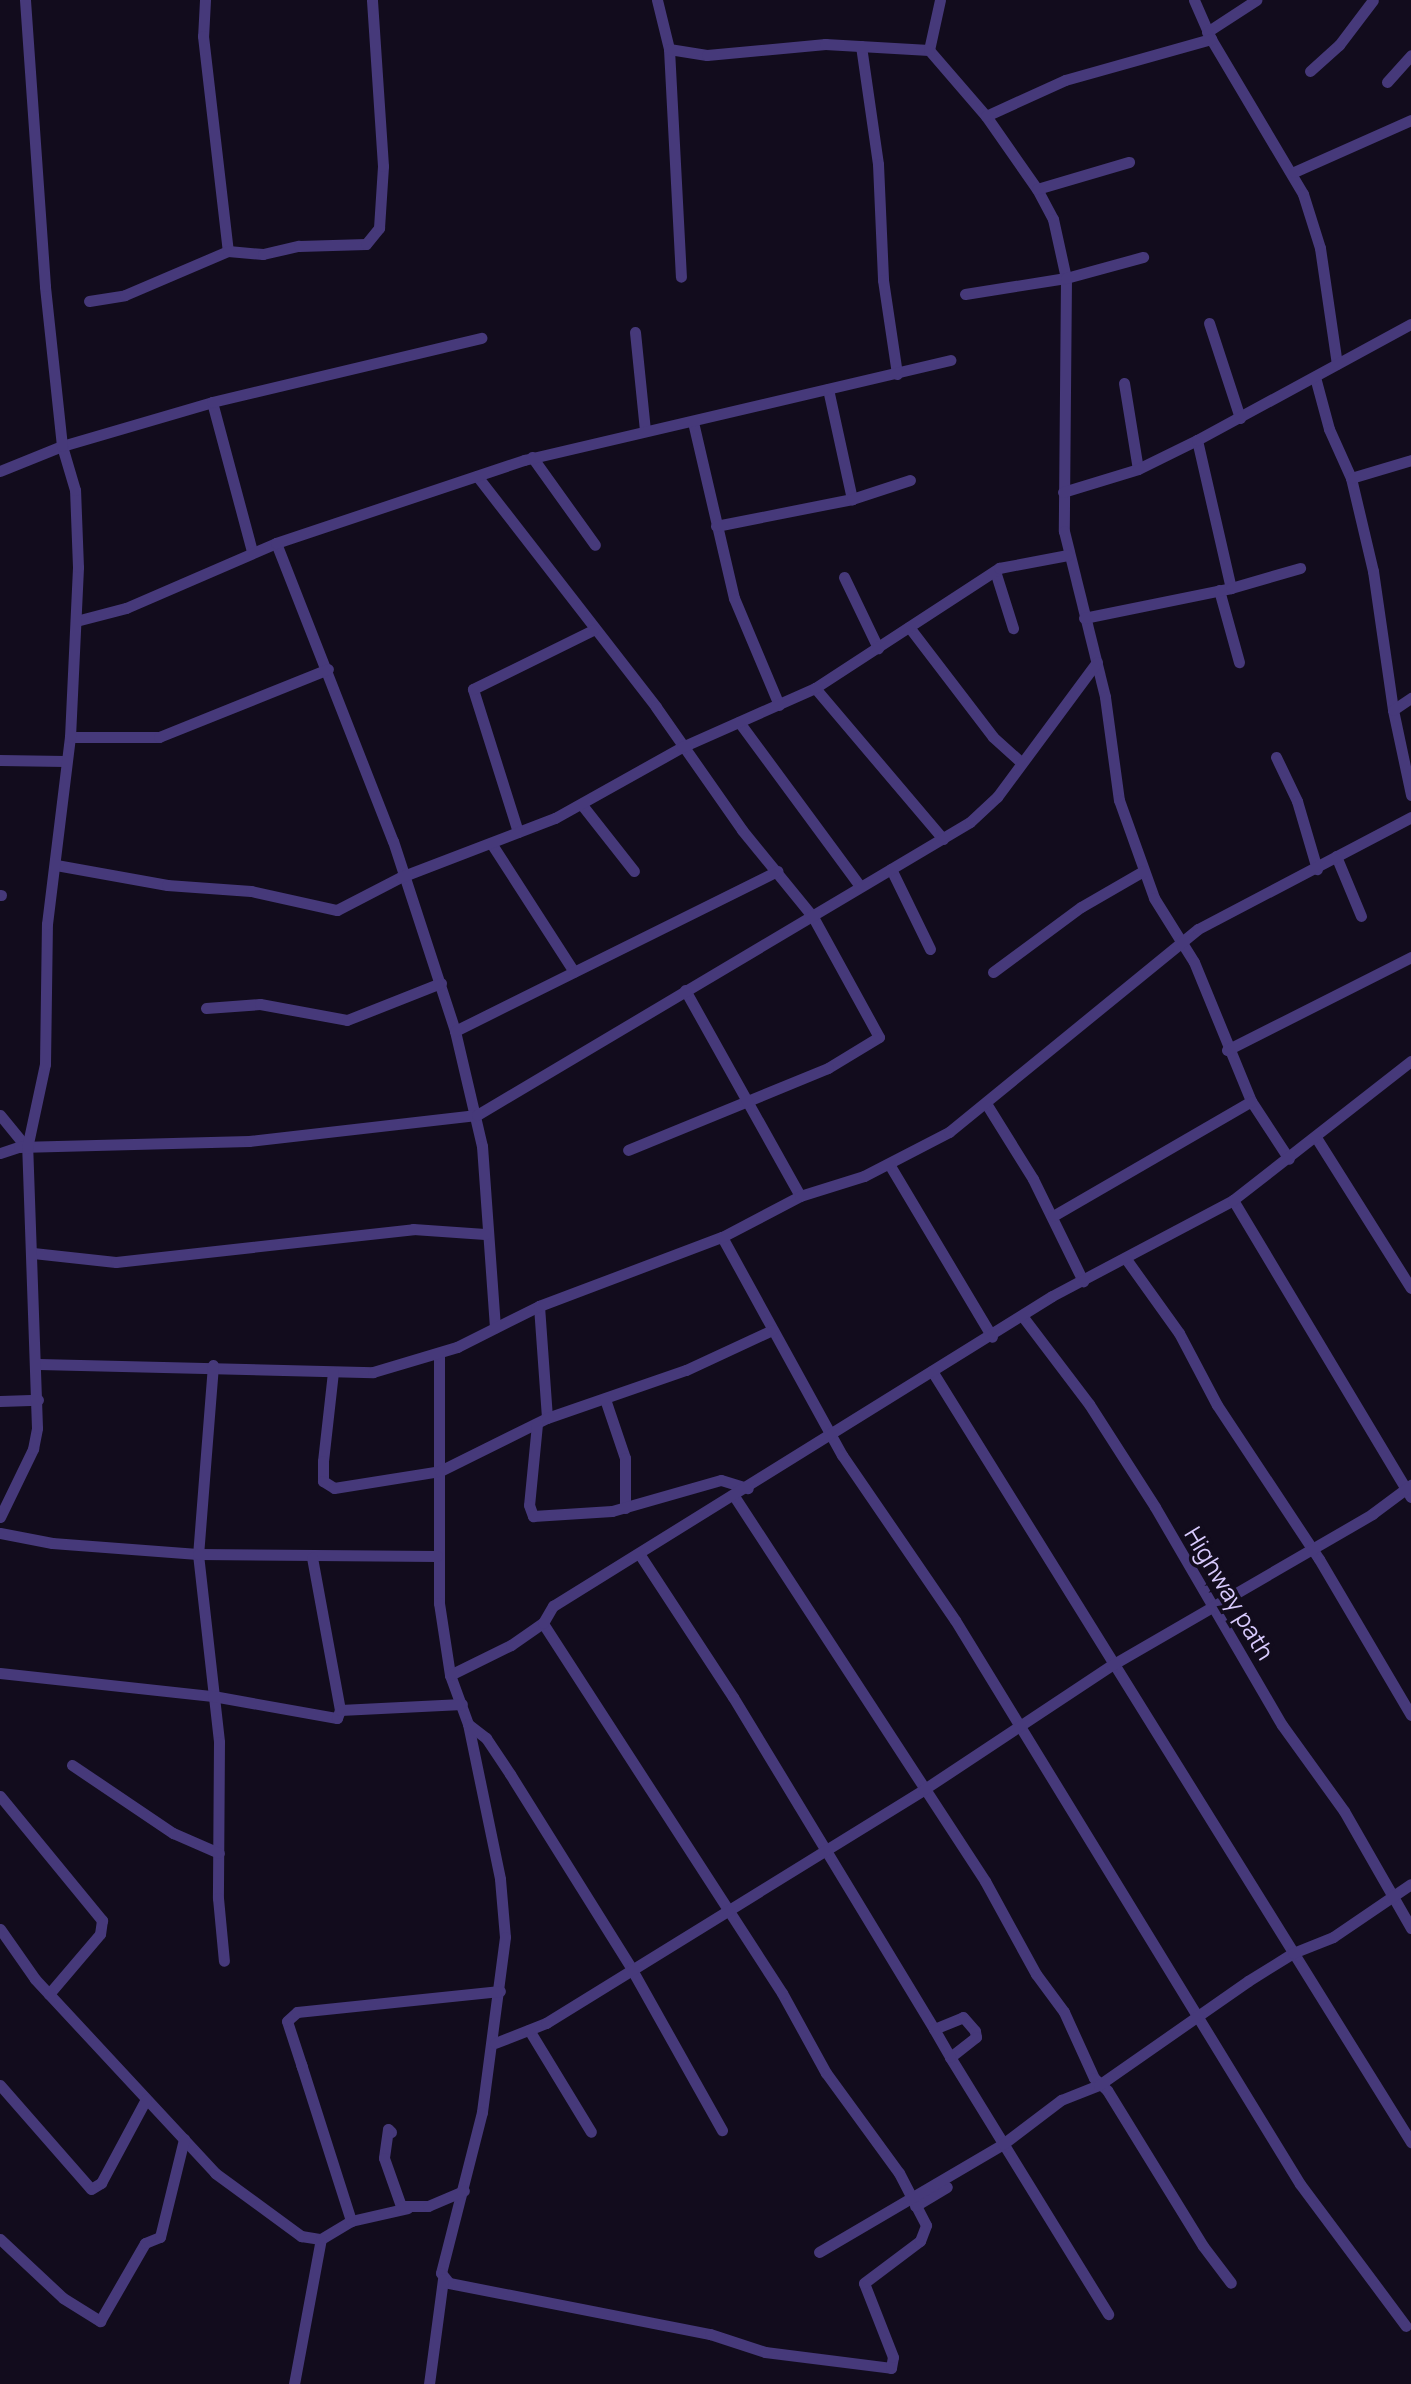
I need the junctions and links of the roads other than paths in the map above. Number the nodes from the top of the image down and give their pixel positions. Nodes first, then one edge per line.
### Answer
1 (25, 0) edge
2 (205, 0) edge
3 (372, 0) edge
4 (657, 0) edge
5 (940, 0) edge
6 (1194, 0) edge
7 (1256, 0) edge
8 (1373, 0) edge
9 (1209, 35) junction
10 (861, 46) junction
11 (669, 49) junction
12 (929, 50) junction
13 (1411, 55) edge
14 (1310, 71) dead end
15 (1387, 82) dead end
16 (986, 116) junction
17 (1411, 120) edge
18 (1129, 162) dead end
19 (1294, 172) junction
20 (1037, 189) junction
21 (228, 251) junction
22 (1143, 257) dead end
23 (681, 277) dead end
24 (1066, 278) junction
25 (965, 294) dead end
26 (89, 301) dead end
27 (1209, 323) dead end
28 (1411, 324) edge
29 (635, 332) dead end
30 (481, 338) dead end
31 (950, 360) dead end
32 (1337, 364) junction
33 (897, 374) junction
34 (1315, 377) junction
35 (1124, 383) dead end
36 (828, 389) junction
37 (212, 402) junction
38 (1240, 418) junction
39 (693, 422) junction
40 (645, 430) junction
41 (1197, 440) junction
42 (62, 446) junction
43 (532, 457) junction
44 (1411, 460) edge
45 (1138, 469) junction
46 (0, 471) edge
47 (477, 476) junction
48 (1351, 478) junction
49 (910, 480) dead end
50 (1063, 492) junction
51 (852, 499) junction
52 (716, 526) junction
53 (276, 543) junction
54 (595, 545) dead end
55 (252, 551) junction
56 (1068, 555) junction
57 (1300, 568) dead end
58 (995, 571) junction
59 (844, 577) dead end
60 (1225, 589) junction
61 (1084, 618) junction
62 (76, 621) junction
63 (909, 627) junction
64 (1013, 628) dead end
65 (593, 630) junction
66 (878, 648) junction
67 (1097, 662) junction
68 (1239, 662) dead end
69 (328, 669) junction
70 (815, 688) junction
71 (1411, 698) edge
72 (779, 705) junction
73 (1393, 710) junction
74 (739, 722) junction
75 (70, 737) junction
76 (682, 747) junction
77 (1276, 757) dead end
78 (0, 760) edge
79 (65, 761) junction
80 (1020, 761) junction
81 (1411, 795) edge
82 (582, 805) junction
83 (1411, 817) edge
84 (518, 832) junction
85 (943, 839) junction
86 (491, 843) junction
87 (1336, 856) junction
88 (56, 865) junction
89 (891, 869) junction
90 (1317, 869) junction
91 (634, 871) dead end
92 (777, 871) junction
93 (1143, 871) junction
94 (401, 877) junction
95 (860, 886) junction
96 (1361, 916) dead end
97 (813, 917) junction
98 (1181, 945) junction
99 (930, 949) dead end
100 (1411, 957) edge
101 (574, 972) junction
102 (993, 972) dead end
103 (441, 983) junction
104 (685, 990) junction
105 (206, 1008) dead end
106 (455, 1031) junction
107 (1227, 1050) junction
108 (1410, 1064) edge
109 (743, 1101) junction
110 (1251, 1101) junction
111 (987, 1105) junction
112 (0, 1115) edge
113 (477, 1115) junction
114 (1317, 1139) junction
115 (27, 1148) junction
116 (628, 1150) dead end
117 (0, 1153) edge
118 (1289, 1159) junction
119 (889, 1164) junction
120 (800, 1196) junction
121 (1233, 1200) junction
122 (1053, 1216) junction
123 (485, 1234) junction
124 (722, 1237) junction
125 (33, 1253) junction
126 (1126, 1259) junction
127 (1083, 1281) junction
128 (1411, 1288) edge
129 (539, 1306) junction
130 (1023, 1317) junction
131 (495, 1328) junction
132 (772, 1330) junction
133 (992, 1337) junction
134 (439, 1353) junction
135 (39, 1364) junction
136 (213, 1365) junction
137 (932, 1371) junction
138 (333, 1372) junction
139 (605, 1399) junction
140 (38, 1400) junction
141 (0, 1401) edge
142 (584, 1406) junction
143 (606, 1412) junction
144 (542, 1421) junction
145 (834, 1434) junction
146 (440, 1471) junction
147 (748, 1488) junction
148 (1409, 1490) edge
149 (734, 1496) junction
150 (625, 1508) junction
151 (0, 1517) edge
152 (0, 1533) edge
153 (1308, 1548) junction
154 (198, 1554) junction
155 (640, 1555) junction
156 (437, 1556) junction
157 (312, 1558) junction
158 (1211, 1607) junction
159 (543, 1623) junction
160 (1112, 1665) junction
161 (0, 1673) edge
162 (450, 1675) junction
163 (213, 1696) junction
164 (462, 1704) junction
165 (340, 1710) junction
166 (1411, 1715) edge
167 (1019, 1723) junction
168 (468, 1724) junction
169 (72, 1765) dead end
170 (923, 1790) junction
171 (0, 1796) edge
172 (216, 1847) junction
173 (824, 1848) junction
174 (1411, 1884) edge
175 (1392, 1896) junction
176 (728, 1908) junction
177 (1411, 1928) edge
178 (0, 1929) edge
179 (1293, 1953) junction
180 (224, 1961) dead end
181 (631, 1968) junction
182 (500, 1991) junction
183 (49, 1994) junction
184 (1195, 2017) junction
185 (934, 2029) junction
186 (529, 2030) junction
187 (495, 2043) junction
188 (950, 2057) junction
189 (0, 2085) edge
190 (1099, 2085) junction
191 (146, 2099) junction
192 (722, 2130) dead end
193 (391, 2132) dead end
194 (591, 2132) dead end
195 (184, 2139) junction
196 (1411, 2142) edge
197 (1003, 2144) junction
198 (947, 2187) dead end
199 (464, 2191) junction
200 (913, 2201) junction
201 (408, 2208) junction
202 (351, 2221) junction
203 (0, 2239) edge
204 (321, 2239) junction
205 (819, 2252) dead end
206 (443, 2279) junction
207 (1231, 2283) dead end
208 (1108, 2314) dead end
209 (1406, 2326) dead end
210 (294, 2384) edge
211 (429, 2384) edge

1 - 42 street
2 - 21 street
3 - 21 street
4 - 11 street
5 - 12 street
6 - 9 street
7 - 9 street
8 - 14 street
9 - 16 street
9 - 19 street
10 - 11 street
10 - 12 street
10 - 33 street
11 - 23 street
12 - 16 street
13 - 15 street
16 - 20 street
17 - 19 street
18 - 20 street
19 - 32 street
20 - 24 street
21 - 26 street
22 - 24 street
24 - 25 street
24 - 50 street
27 - 38 street
28 - 32 street
29 - 40 street
30 - 37 street
31 - 33 street
32 - 34 street
33 - 36 street
34 - 38 street
34 - 48 street
35 - 45 street
36 - 39 street
36 - 51 street
37 - 42 street
37 - 55 street
38 - 41 street
39 - 40 street
39 - 52 street
40 - 43 street
41 - 45 street
41 - 60 street
42 - 46 street
42 - 62 street
43 - 47 street
43 - 54 street
44 - 48 street
45 - 50 street
47 - 53 street
47 - 65 street
48 - 73 street
49 - 51 street
50 - 56 street
51 - 52 street
52 - 72 street
53 - 55 street
53 - 69 street
55 - 62 street
56 - 58 street
56 - 61 street
57 - 60 street
58 - 63 street
58 - 64 street
59 - 66 street
60 - 61 street
60 - 68 street
61 - 67 street
62 - 75 street
63 - 66 street
63 - 80 street
65 - 76 street
65 - 84 street
66 - 70 street
67 - 80 street
67 - 93 street
69 - 75 street
69 - 94 street
70 - 72 street
70 - 85 street
71 - 73 street
72 - 74 street
73 - 81 street
74 - 76 street
74 - 95 street
75 - 79 street
76 - 82 street
76 - 92 street
77 - 90 street
78 - 79 street
79 - 88 street
80 - 85 street
82 - 84 street
82 - 91 street
83 - 87 street
84 - 86 street
85 - 89 street
86 - 94 street
86 - 101 street
87 - 90 street
87 - 96 street
88 - 94 street
88 - 115 street
89 - 95 street
89 - 99 street
90 - 98 street
92 - 97 street
92 - 101 street
93 - 98 street
93 - 102 street
94 - 103 street
95 - 97 street
97 - 104 street
97 - 109 street
98 - 107 street
98 - 111 street
100 - 107 street
101 - 106 street
103 - 105 street
103 - 106 street
104 - 109 street
104 - 113 street
106 - 113 street
107 - 110 street
108 - 114 street
109 - 116 street
109 - 120 street
110 - 118 street
110 - 122 street
111 - 119 street
111 - 122 street
112 - 115 street
113 - 115 street
113 - 123 street
114 - 118 street
114 - 128 street
115 - 117 street
115 - 125 street
118 - 121 street
119 - 120 street
119 - 133 street
120 - 124 street
121 - 126 street
121 - 148 street
122 - 127 street
123 - 125 street
123 - 131 street
124 - 129 street
124 - 132 street
125 - 135 street
126 - 127 street
126 - 153 street
127 - 130 street
129 - 131 street
129 - 144 street
130 - 133 street
130 - 158 street, Highway path
131 - 134 street
132 - 139 street
132 - 145 street
133 - 137 street
134 - 138 street
134 - 146 street
135 - 136 street
135 - 140 street
136 - 138 street
136 - 154 street
137 - 145 street
137 - 160 street
138 - 146 street
139 - 142 street
139 - 143 street
140 - 141 street
140 - 151 street
142 - 143 street
142 - 144 street
143 - 150 street
144 - 146 street
144 - 150 street
145 - 147 street
145 - 167 street
146 - 156 street
147 - 149 street
147 - 150 street
148 - 153 street
149 - 155 street
149 - 170 street
152 - 154 street
153 - 158 street
153 - 166 street
154 - 157 street
154 - 163 street
155 - 159 street
155 - 173 street
156 - 157 street
156 - 162 street
157 - 165 street
158 - 160 street
158 - 175 street, Highway path
159 - 162 street
159 - 176 street
160 - 167 street
160 - 179 street
161 - 163 street
162 - 164 street
163 - 165 street
163 - 172 street
164 - 165 street
164 - 168 street
167 - 170 street
167 - 184 street
168 - 181 street
168 - 182 street
169 - 172 street
170 - 173 street
170 - 190 street
171 - 183 street
172 - 180 street
173 - 176 street
173 - 185 street
174 - 175 street
175 - 177 street, Highway path
175 - 179 street
176 - 181 street
176 - 200 street
178 - 183 street
179 - 184 street
179 - 196 street
181 - 186 street
181 - 192 street
182 - 187 street
182 - 202 street
183 - 191 street
184 - 190 street
184 - 209 street
185 - 188 street
185 - 188 street
186 - 187 street
186 - 194 street
187 - 199 street
188 - 197 street
189 - 191 street
190 - 197 street
190 - 207 street
191 - 195 street
193 - 201 street
195 - 203 street
195 - 204 street
197 - 200 street
197 - 208 street
198 - 200 street
199 - 201 street
199 - 206 street
200 - 205 street
200 - 206 street
201 - 202 street
202 - 204 street
204 - 210 street
206 - 211 street

